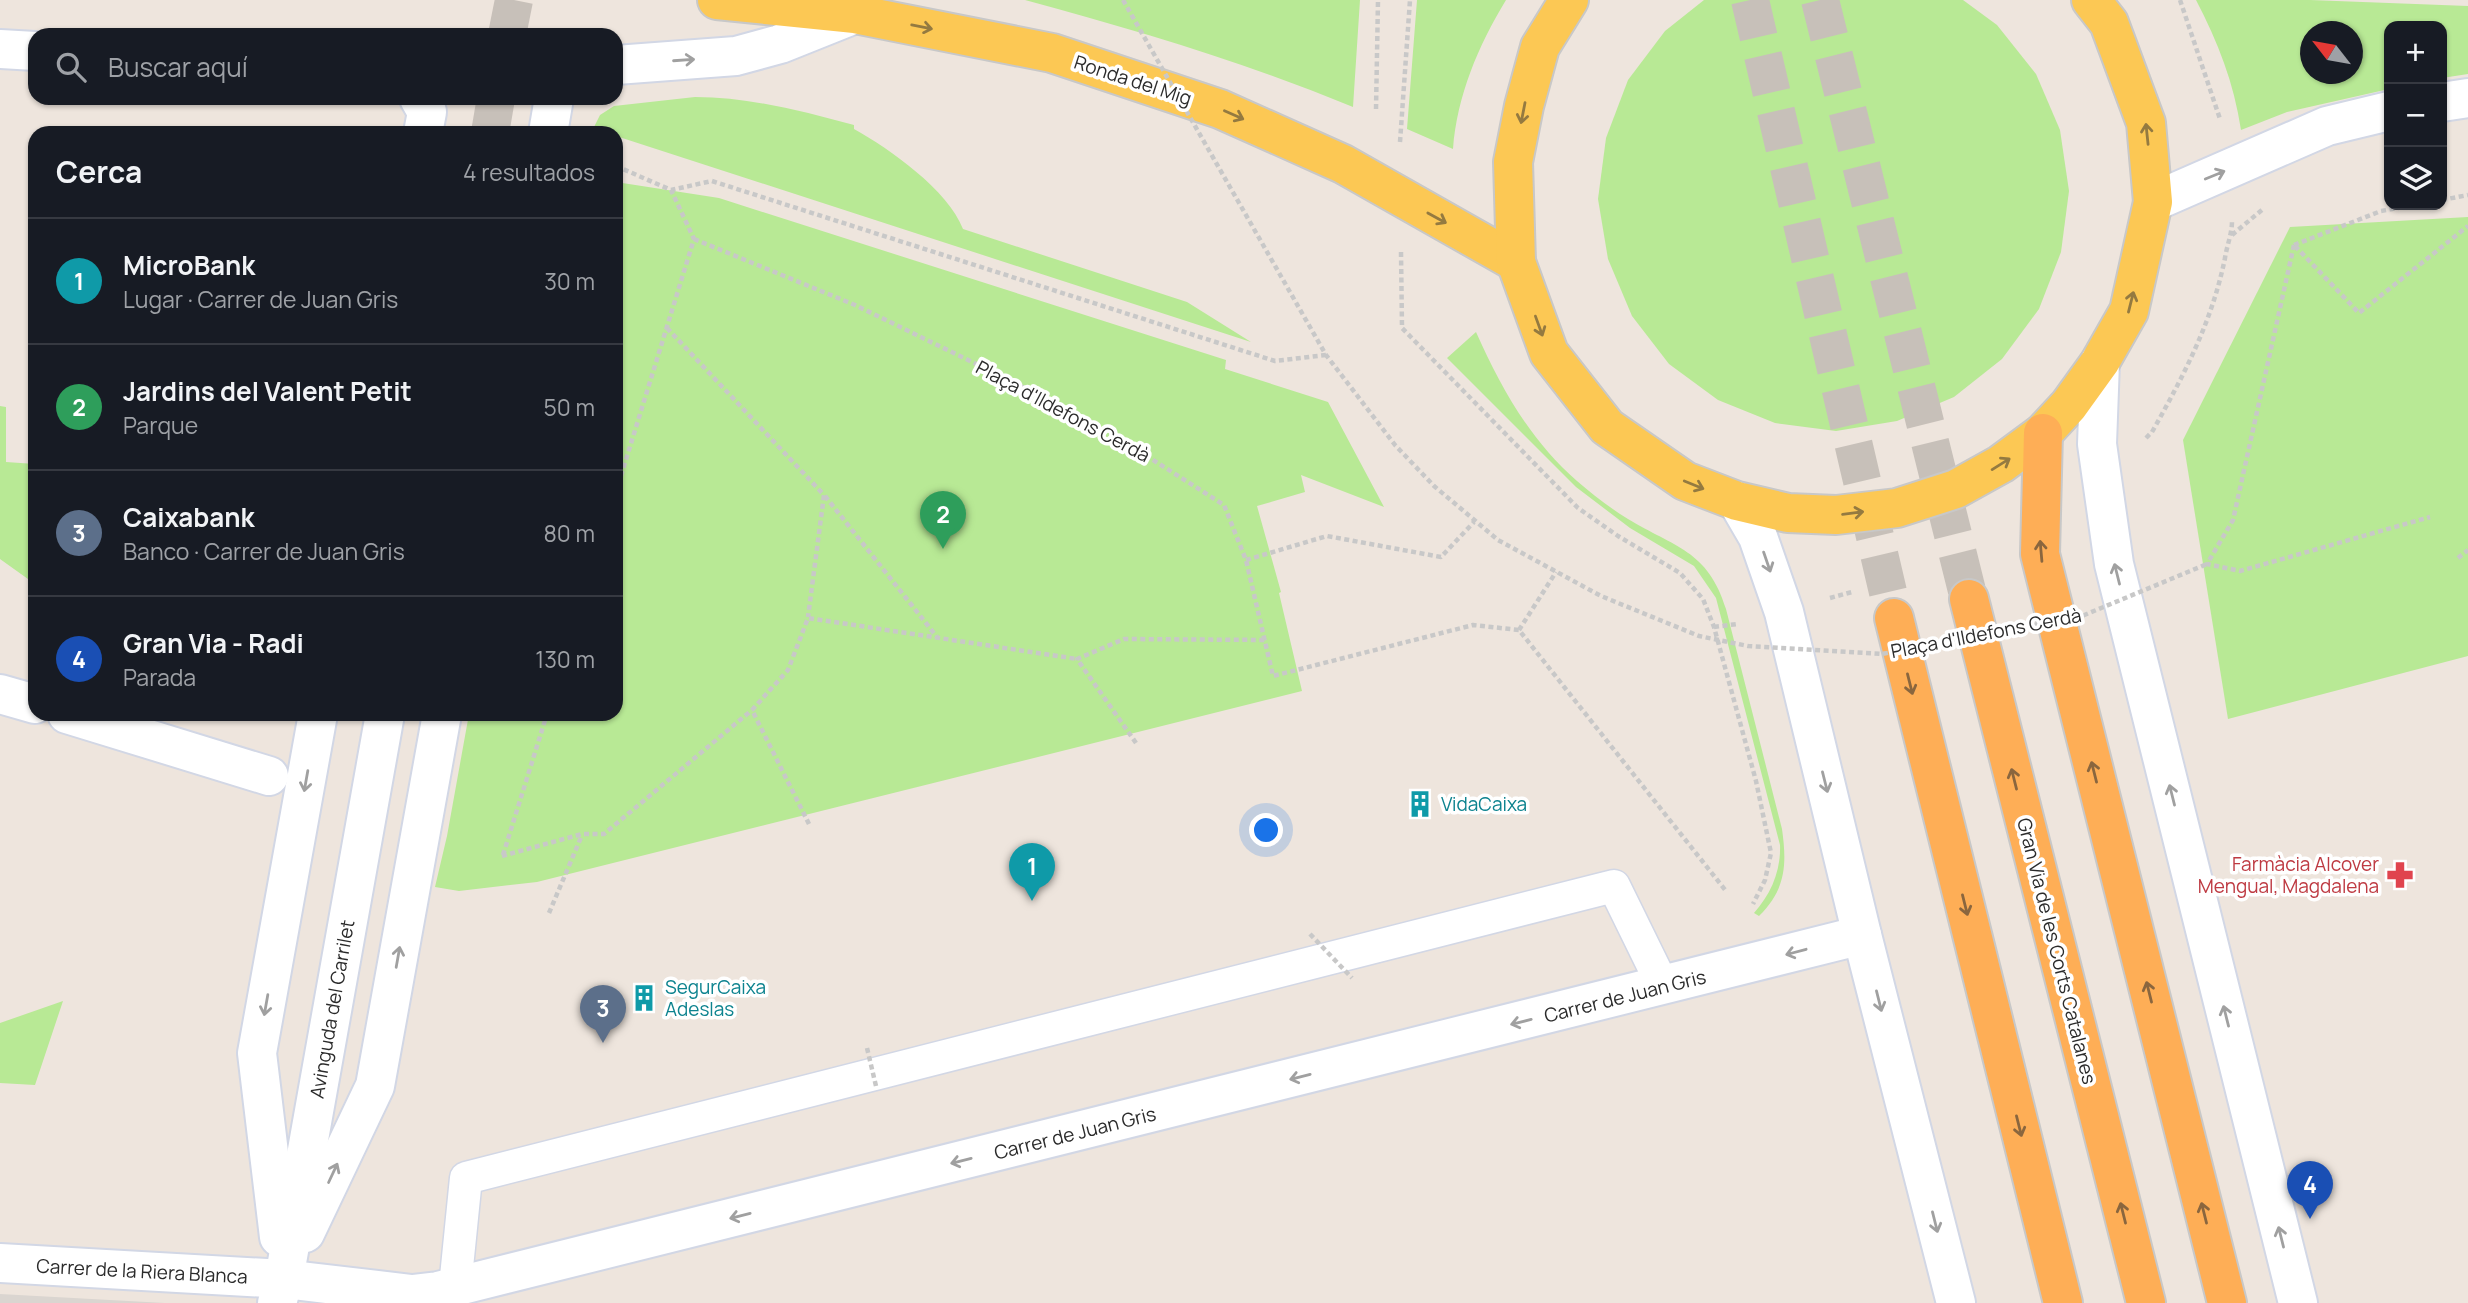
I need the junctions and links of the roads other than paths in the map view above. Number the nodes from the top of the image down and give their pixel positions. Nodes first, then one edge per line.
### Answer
1 (718, 0) edge
2 (1549, 0) edge
3 (1569, 0) edge
4 (2091, 0) edge
5 (855, 14) junction
6 (1540, 47) junction
7 (0, 49) edge
8 (28, 51) edge
9 (623, 65) edge
10 (2468, 98) edge
11 (2447, 101) edge
12 (423, 105) edge
13 (553, 105) edge
14 (2384, 112) edge
15 (424, 126) edge
16 (549, 126) edge
17 (2153, 202) junction
18 (1516, 262) junction
19 (2100, 362) junction
20 (2043, 433) junction
21 (1737, 501) junction
22 (1969, 598) tunnel mouth
23 (1894, 618) tunnel mouth
24 (0, 694) edge
25 (28, 702) edge
26 (90, 721) edge
27 (317, 721) edge
28 (384, 721) edge
29 (441, 721) edge
30 (269, 776) dead end
31 (1862, 935) junction
32 (1663, 986) junction
33 (0, 1263) edge
34 (454, 1287) junction
35 (280, 1291) edge
36 (1956, 1303) edge
37 (2063, 1303) edge
38 (2146, 1303) edge
39 (2227, 1303) edge
40 (2298, 1303) edge

1 - 5 main road, Ronda del Mig
2 - 6 main road
3 - 6 main road
17 -> 4 main road
9 -> 5 street
5 -> 18 main road, Ronda del Mig
6 -> 18 main road
7 - 8 street
10 - 11 street
12 - 15 street
13 - 16 street
17 -> 14 street
19 -> 17 main road
18 -> 21 main road
19 - 20 main road
40 -> 19 street
21 -> 20 main road
39 -> 20 highway
21 -> 31 street
38 -> 22 highway, Gran Via de les Corts Catalanes
23 -> 37 highway
24 - 25 street
26 - 30 street
27 -> 35 street
28 - 35 street, Avinguda del Carrilet
35 -> 29 street
31 -> 32 street, Carrer de Juan Gris
31 -> 36 street
32 -> 34 street, Carrer de Juan Gris
32 - 34 lane
33 - 35 street, Carrer de la Riera Blanca
34 - 35 street, Carrer de Juan Gris

